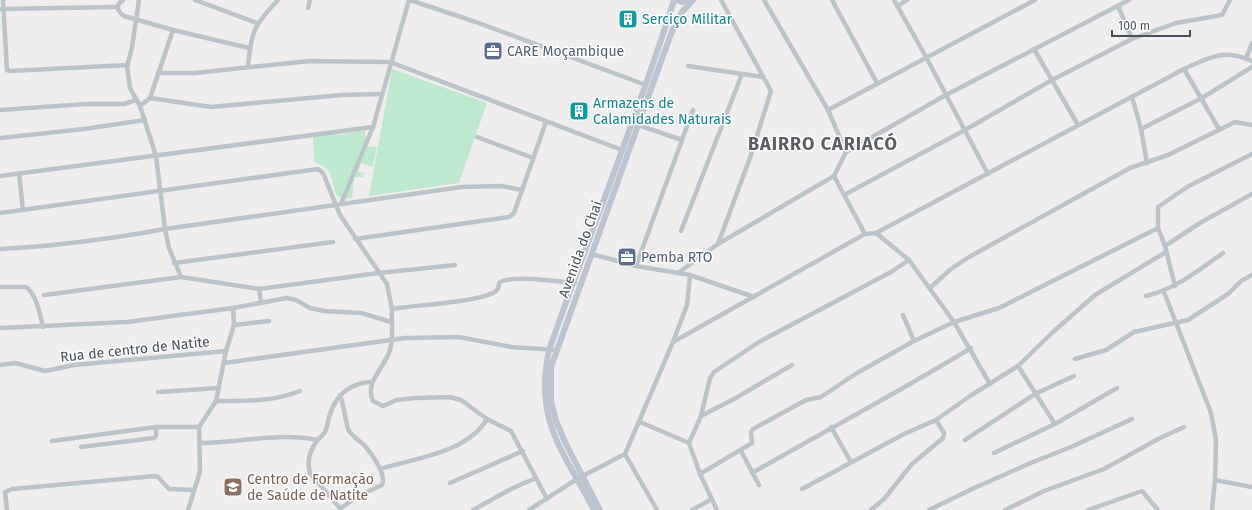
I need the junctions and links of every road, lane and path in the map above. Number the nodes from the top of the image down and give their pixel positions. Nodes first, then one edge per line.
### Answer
1 (3, 0) edge
2 (123, 0) edge
3 (139, 0) edge
4 (195, 0) edge
5 (278, 0) edge
6 (310, 0) edge
7 (409, 0) edge
8 (675, 0) edge
9 (694, 0) edge
10 (721, 0) edge
11 (764, 0) edge
12 (832, 0) edge
13 (894, 0) edge
14 (907, 0) edge
15 (1035, 0) edge
16 (1230, 0) edge
17 (1126, 1) edge
18 (898, 6) junction
19 (1118, 6) junction
20 (117, 7) junction
21 (308, 8) dead end
22 (2, 9) edge
23 (136, 19) junction
24 (257, 23) junction
25 (173, 30) junction
26 (1132, 39) junction
27 (1252, 43) edge
28 (249, 48) junction
29 (1034, 49) junction
30 (926, 56) junction
31 (1246, 59) junction
32 (1252, 61) edge
33 (390, 62) junction
34 (128, 65) junction
35 (248, 66) junction
36 (688, 66) dead end
37 (1252, 67) edge
38 (1184, 69) junction
39 (158, 73) junction
40 (742, 74) junction
41 (763, 77) junction
42 (1052, 80) junction
43 (877, 83) junction
44 (646, 86) junction
45 (382, 94) junction
46 (946, 95) junction
47 (1132, 97) junction
48 (150, 98) junction
49 (1202, 98) junction
50 (136, 100) junction
51 (140, 106) junction
52 (0, 110) edge
53 (693, 110) dead end
54 (828, 110) junction
55 (145, 120) junction
56 (546, 122) junction
57 (638, 124) junction
58 (1078, 124) junction
59 (1252, 125) edge
60 (373, 127) junction
61 (1141, 129) junction
62 (1218, 129) junction
63 (965, 130) junction
64 (0, 138) edge
65 (477, 138) dead end
66 (682, 140) junction
67 (622, 150) junction
68 (846, 152) junction
69 (1252, 154) edge
70 (156, 156) junction
71 (533, 158) junction
72 (1147, 163) junction
73 (19, 173) junction
74 (988, 174) junction
75 (0, 176) edge
76 (834, 176) junction
77 (522, 190) junction
78 (161, 191) junction
79 (1252, 194) edge
80 (844, 195) junction
81 (342, 204) junction
82 (334, 205) junction
83 (23, 210) junction
84 (0, 213) edge
85 (1158, 228) junction
86 (165, 229) junction
87 (681, 231) dead end
88 (876, 233) junction
89 (864, 234) junction
90 (355, 239) junction
91 (333, 242) dead end
92 (718, 244) junction
93 (1165, 246) junction
94 (0, 250) edge
95 (1166, 252) junction
96 (1223, 253) dead end
97 (592, 254) junction
98 (909, 260) junction
99 (174, 263) junction
100 (455, 265) dead end
101 (636, 266) junction
102 (379, 273) junction
103 (678, 273) junction
104 (690, 275) junction
105 (1252, 275) edge
106 (181, 277) junction
107 (575, 283) junction
108 (1174, 286) junction
109 (0, 287) edge
110 (930, 288) junction
111 (259, 289) junction
112 (1164, 292) junction
113 (44, 295) dead end
114 (1146, 296) dead end
115 (754, 297) junction
116 (261, 302) junction
117 (233, 308) junction
118 (392, 308) junction
119 (903, 315) dead end
120 (269, 321) dead end
121 (391, 322) junction
122 (954, 322) junction
123 (1175, 324) junction
124 (234, 325) junction
125 (43, 327) junction
126 (0, 328) edge
127 (391, 339) junction
128 (914, 341) junction
129 (673, 342) junction
130 (971, 348) junction
131 (549, 350) junction
132 (556, 350) junction
133 (226, 351) junction
134 (1075, 359) dead end
135 (224, 363) junction
136 (0, 365) edge
137 (792, 365) dead end
138 (1018, 366) junction
139 (1074, 376) dead end
140 (371, 382) junction
141 (990, 384) junction
142 (219, 388) junction
143 (1117, 388) dead end
144 (300, 391) dead end
145 (158, 392) dead end
146 (1035, 394) junction
147 (340, 395) junction
148 (216, 402) junction
149 (700, 416) junction
150 (1132, 418) dead end
151 (487, 419) junction
152 (936, 420) junction
153 (640, 422) junction
154 (1055, 424) junction
155 (156, 427) junction
156 (199, 427) junction
157 (831, 427) junction
158 (1184, 427) dead end
159 (317, 440) junction
160 (965, 440) dead end
161 (52, 441) dead end
162 (200, 443) junction
163 (689, 443) junction
164 (81, 447) dead end
165 (523, 451) junction
166 (741, 451) junction
167 (994, 453) dead end
168 (625, 454) junction
169 (851, 462) junction
170 (380, 469) junction
171 (752, 473) junction
172 (700, 474) junction
173 (536, 478) junction
174 (580, 478) junction
175 (1216, 480) junction
176 (450, 483) dead end
177 (759, 486) dead end
178 (1252, 487) edge
179 (802, 489) dead end
180 (194, 490) junction
181 (547, 499) junction
182 (712, 500) junction
183 (3, 503) edge
184 (340, 509) edge
185 (7, 510) edge
186 (188, 510) edge
187 (473, 510) edge
188 (529, 510) edge
189 (594, 510) edge
190 (600, 510) edge
191 (657, 510) edge
192 (692, 510) edge
193 (717, 510) edge
194 (871, 510) edge
195 (929, 510) edge
196 (1005, 510) edge
197 (1088, 510) edge
198 (1158, 510) edge
199 (1212, 510) edge

1 - 22 street
2 - 20 street
3 - 23 street
4 - 24 street
5 - 24 street
6 - 21 street
7 - 33 street
7 - 44 street
8 - 9 main road, Avenida do Chai
8 - 44 main road, Avenida do Chai
9 - 57 main road, Avenida do Chai
10 - 41 street
11 - 54 street
12 - 43 street
13 - 18 street
14 - 18 street
15 - 30 street
16 - 26 street
17 - 19 street
18 - 30 street
19 - 26 street
19 - 29 street
20 - 22 street
20 - 23 street
22 - 34 street
23 - 25 street
23 - 34 street
24 - 28 street
25 - 28 street
25 - 39 street
26 - 42 street
27 - 31 street
28 - 35 street
29 - 42 street
29 - 46 street
30 - 43 street
30 - 46 street
31 - 32 street
31 - 38 street
33 - 35 street
33 - 45 street
33 - 56 street
34 - 50 street
35 - 39 street
36 - 40 street
37 - 49 street
38 - 47 street
38 - 49 street
39 - 48 street
40 - 41 street
40 - 87 street
41 - 92 street
42 - 58 street
42 - 63 street
43 - 54 street
44 - 67 main road, Avenida do Chai
45 - 48 street
45 - 60 street
46 - 63 street
46 - 68 street
47 - 58 street
47 - 61 street
48 - 51 street
49 - 61 street
49 - 62 street
50 - 51 street
50 - 52 street
51 - 55 street
53 - 66 street
54 - 68 street
55 - 64 street
55 - 70 street
56 - 67 street
56 - 71 street
57 - 66 street
57 - 97 main road, Avenida do Chai
58 - 74 street
59 - 62 street
60 - 70 street
60 - 81 street
61 - 72 street
62 - 72 street
63 - 74 street
63 - 80 street
65 - 71 street
66 - 101 street
67 - 107 main road, Avenida do Chai
68 - 76 street
69 - 85 street
70 - 73 street
70 - 78 street
71 - 77 street
72 - 110 street
73 - 75 street
73 - 83 street
74 - 88 street
76 - 80 street
76 - 92 street
77 - 81 street
77 - 90 street
78 - 82 street
78 - 83 street
78 - 86 street
79 - 93 street
80 - 89 street
81 - 82 street
82 - 86 street
82 - 90 street
83 - 84 street
85 - 93 street
85 - 122 street
86 - 94 street
86 - 99 street
88 - 89 street
88 - 98 street
89 - 115 street
90 - 102 street
91 - 99 street
92 - 103 street
93 - 95 street
95 - 108 street
95 - 138 street
96 - 108 street
97 - 101 street
97 - 132 main road, Avenida do Chai
98 - 110 street
98 - 149 street
99 - 106 street
100 - 102 street
101 - 103 street
102 - 111 street
102 - 118 street
103 - 104 street
104 - 115 street
104 - 129 street
105 - 123 street
106 - 111 street
106 - 113 street
107 - 118 street
107 - 131 main road, Avenida do Chai
108 - 112 street
109 - 125 street
110 - 122 street
111 - 116 street
112 - 114 street
112 - 123 street
115 - 129 street
116 - 117 street
116 - 121 street
117 - 124 street
117 - 125 street
118 - 121 street
119 - 128 street
120 - 124 street
121 - 127 street
122 - 128 street
122 - 130 street
123 - 134 street
123 - 175 street
124 - 133 street
125 - 126 street
127 - 131 street
127 - 135 street
127 - 140 street
128 - 166 street
129 - 153 street
130 - 141 street
130 - 157 street
131 - 132 street
131 - 174 main road, Avenida do Chai
132 - 174 main road, Avenida do Chai
133 - 135 street, Rua de centro de Natite
133 - 136 street, Rua de centro de Natite
135 - 142 street, Rua de centro de Natite
137 - 149 street
138 - 141 street
138 - 146 street
139 - 146 street
140 - 147 street
140 - 151 street
141 - 152 street
142 - 145 street
142 - 148 street, Rua de centro de Natite
143 - 154 street
144 - 148 street
146 - 154 street
146 - 160 street
147 - 159 street
147 - 170 street
148 - 156 street, Rua de centro de Natite
149 - 163 street
150 - 195 street
151 - 165 street
151 - 170 street
152 - 169 street
152 - 194 street
153 - 163 street
153 - 168 street
154 - 167 street
155 - 156 street
155 - 161 street
155 - 164 street
156 - 162 street
157 - 169 street
157 - 171 street
158 - 196 street
159 - 162 street
159 - 184 street
162 - 180 street
163 - 172 street
165 - 173 street
165 - 176 street
166 - 171 street
166 - 172 street
168 - 174 street
168 - 191 street
169 - 179 street
170 - 184 street
171 - 177 street
172 - 182 street
173 - 181 street
173 - 187 street
174 - 181 street
174 - 189 main road, Avenida do Chai
174 - 190 main road, Avenida do Chai
175 - 178 street
175 - 199 street
180 - 183 street
180 - 186 street
181 - 188 street
182 - 192 street
182 - 193 street
183 - 185 street
197 - 198 street

